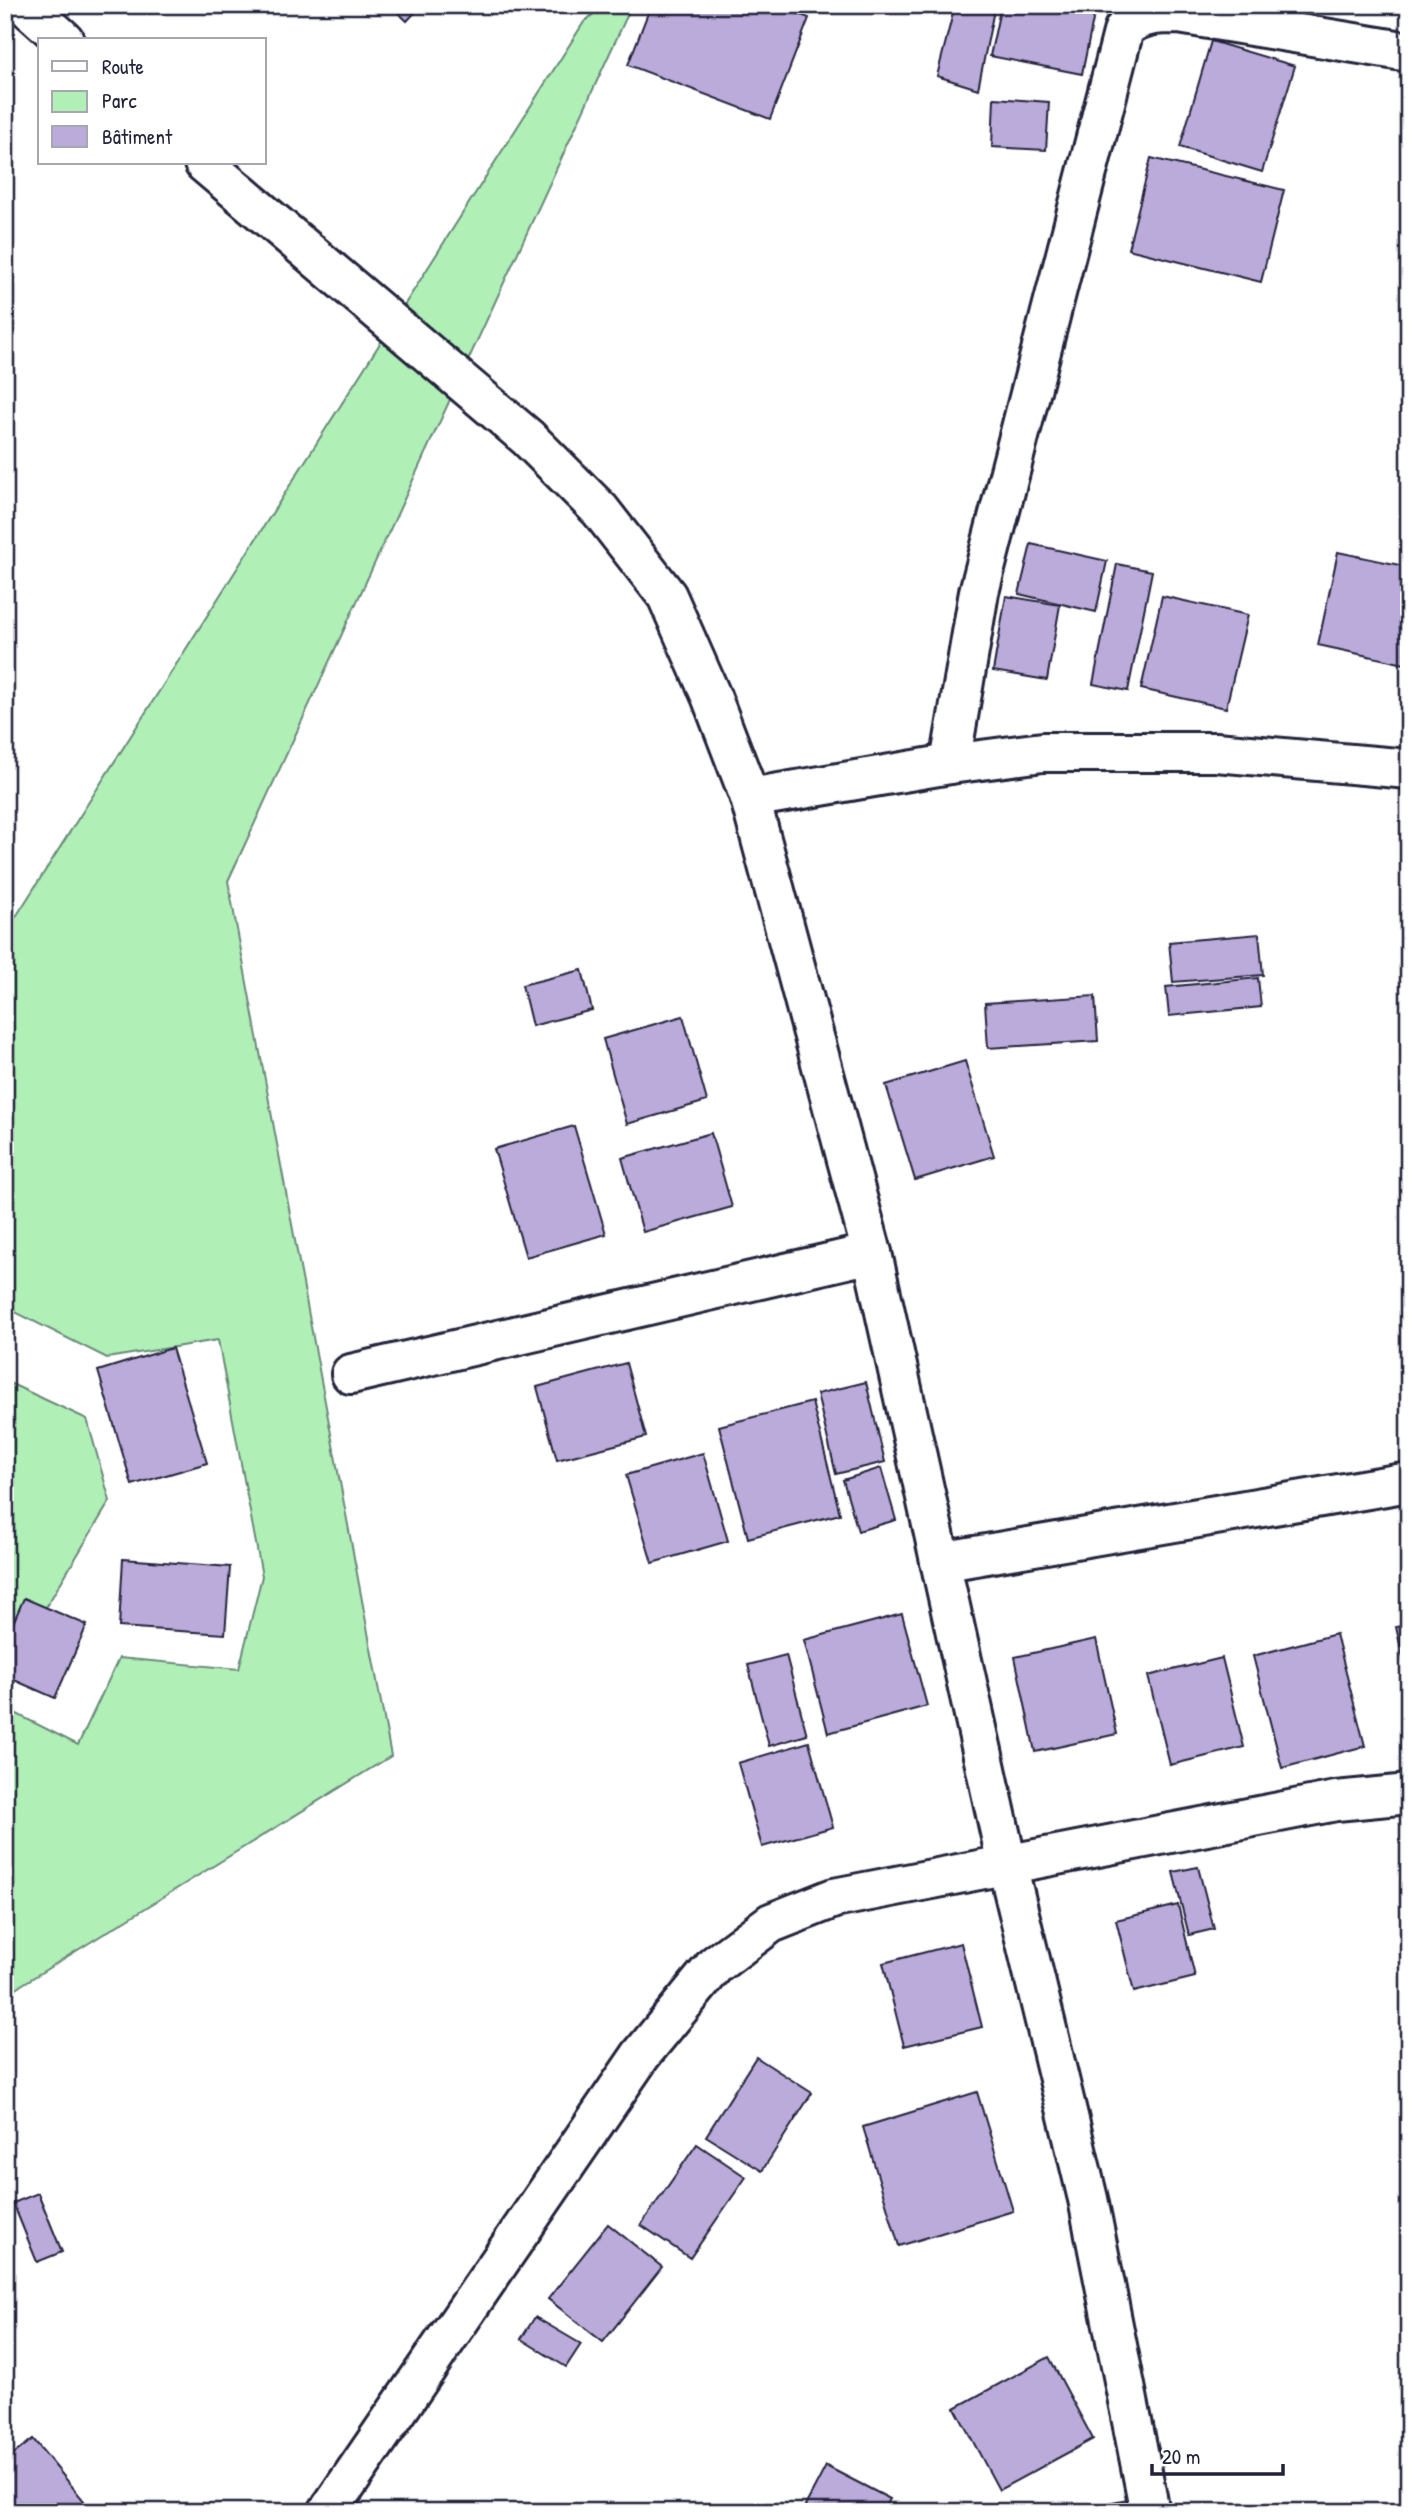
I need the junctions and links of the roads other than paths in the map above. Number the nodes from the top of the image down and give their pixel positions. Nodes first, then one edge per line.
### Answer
1 (25, 5) edge
2 (62, 38) edge
3 (1409, 52) edge
4 (205, 164) edge
5 (950, 764) junction
6 (1409, 769) edge
7 (750, 798) junction
8 (872, 1253) junction
9 (351, 1374) dead end
10 (1409, 1482) edge
11 (940, 1562) junction
12 (1409, 1794) edge
13 (1007, 1864) junction
14 (328, 2512) edge
15 (1150, 2512) edge

1 - 2 street
3 - 5 street
4 - 7 street
5 - 6 street
5 - 7 street
7 - 8 street
8 - 9 street
8 - 11 street
10 - 11 street
11 - 13 street
12 - 13 street
13 - 14 street
13 - 15 street

